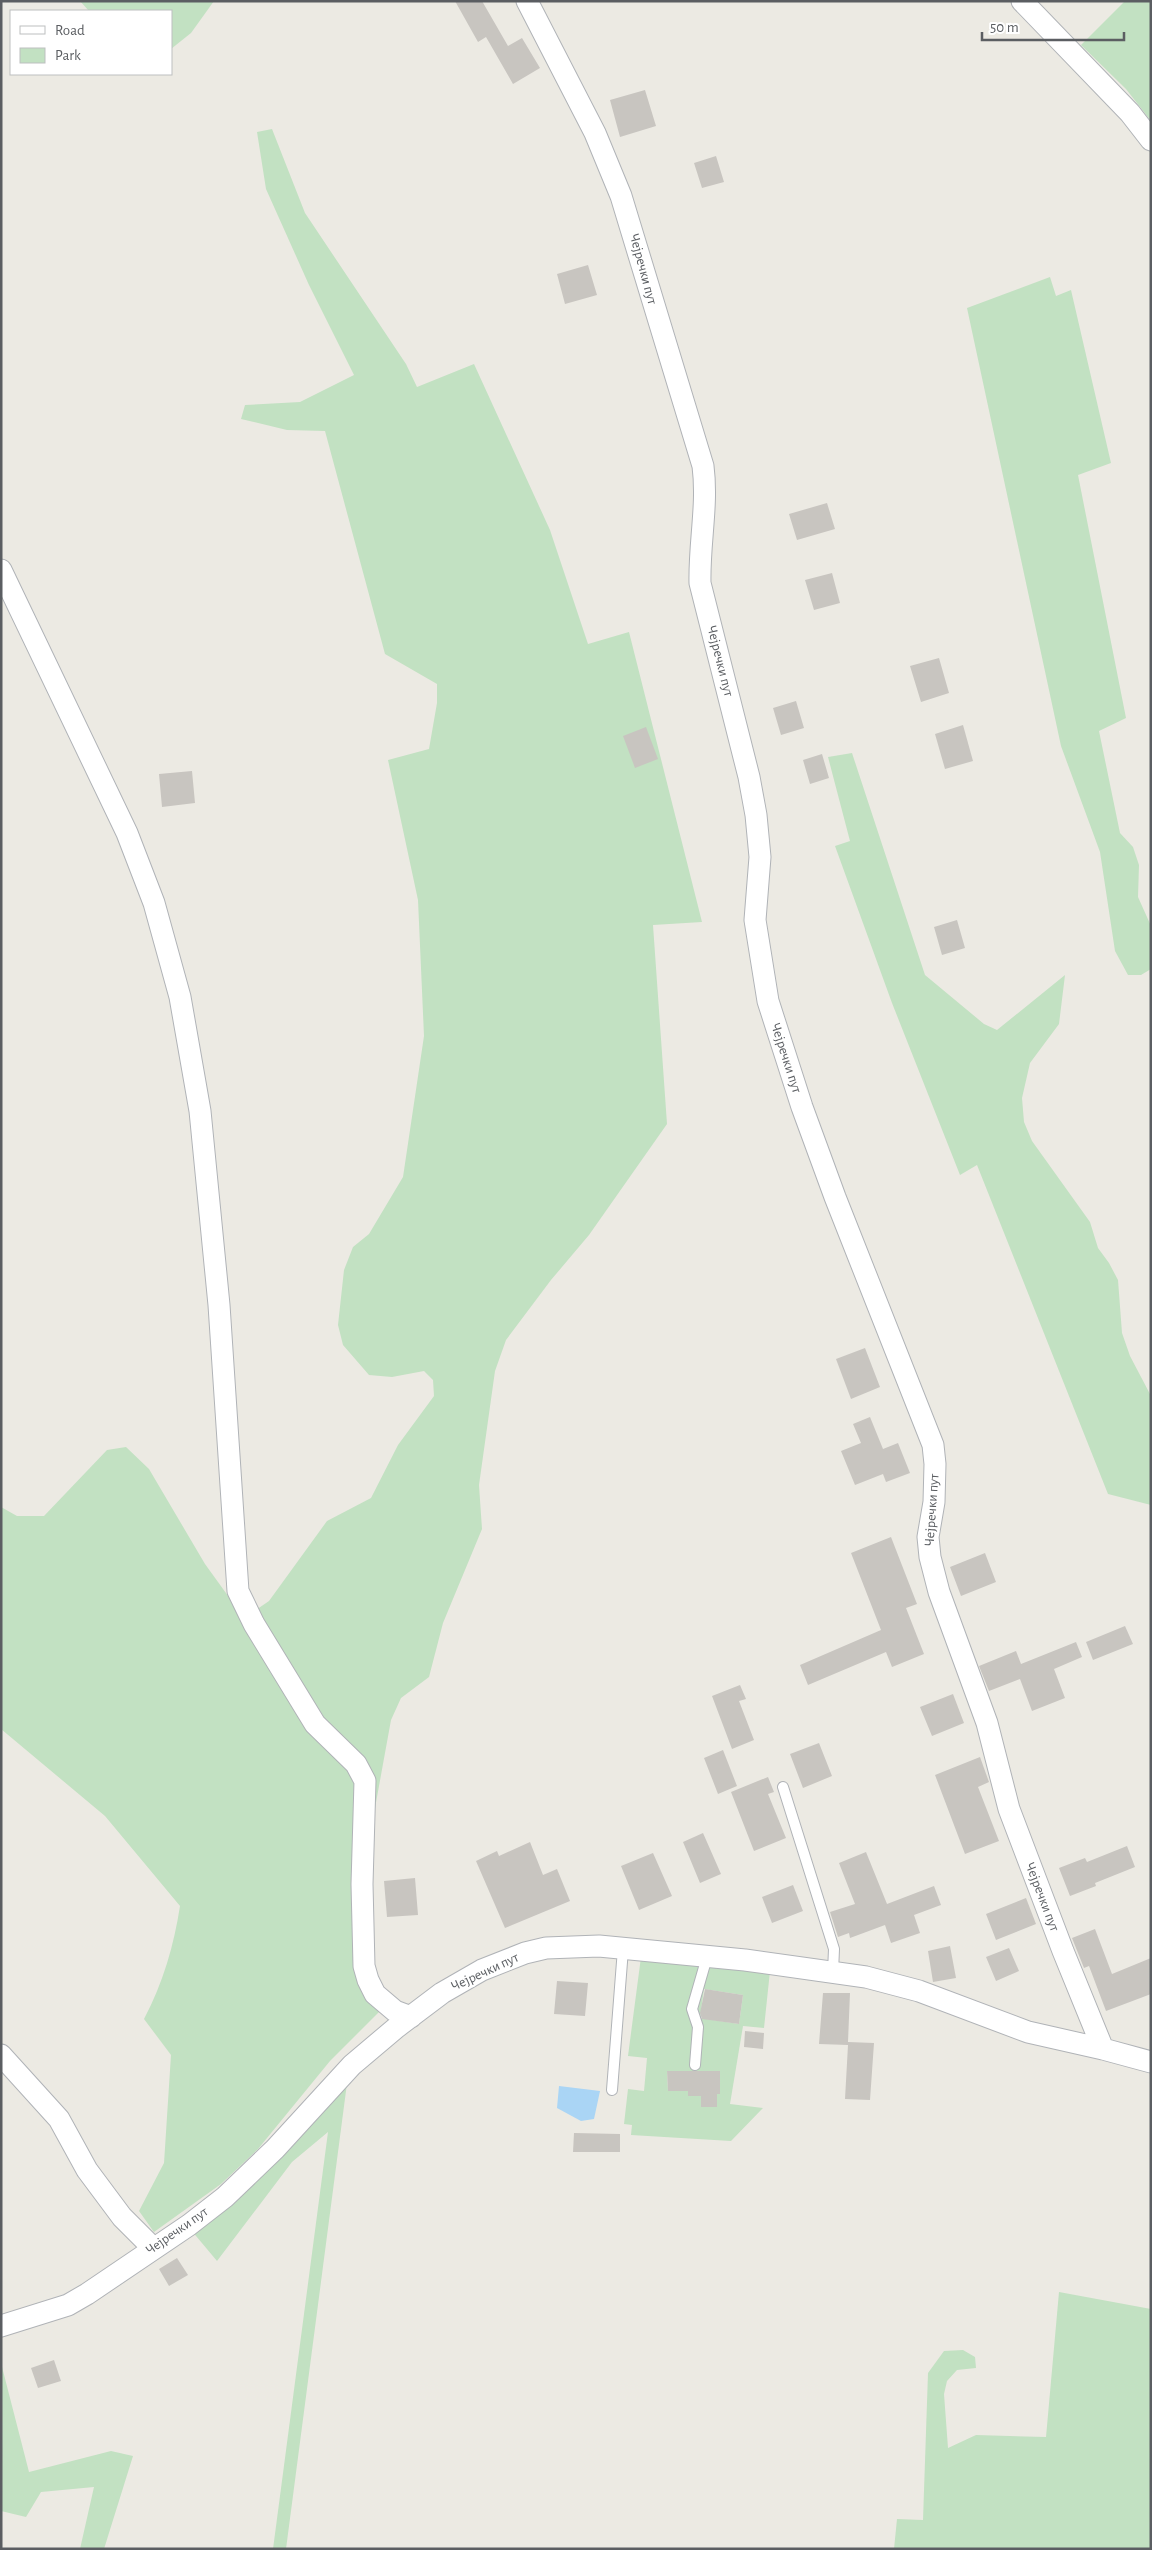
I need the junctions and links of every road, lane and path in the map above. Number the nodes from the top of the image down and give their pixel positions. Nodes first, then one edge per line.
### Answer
1 (527, 1) edge
2 (1022, 1) edge
3 (1151, 140) edge
4 (1, 570) edge
5 (783, 1787) dead end
6 (624, 1949) junction
7 (707, 1957) junction
8 (833, 1972) junction
9 (411, 2017) junction
10 (1103, 2049) junction
11 (1, 2055) edge
12 (1151, 2062) edge
13 (694, 2064) dead end
14 (612, 2090) dead end
15 (153, 2248) junction
16 (1, 2326) edge

1 - 10 street, Чејречки пут
2 - 3 street
4 - 9 street
5 - 8 lane
6 - 7 street, Чејречки пут
6 - 9 street, Чејречки пут
6 - 14 lane
7 - 8 street, Чејречки пут
7 - 13 lane
8 - 10 street, Чејречки пут
9 - 15 street, Чејречки пут
10 - 12 street, Чејречки пут
11 - 15 street
15 - 16 street, Чејречки пут

